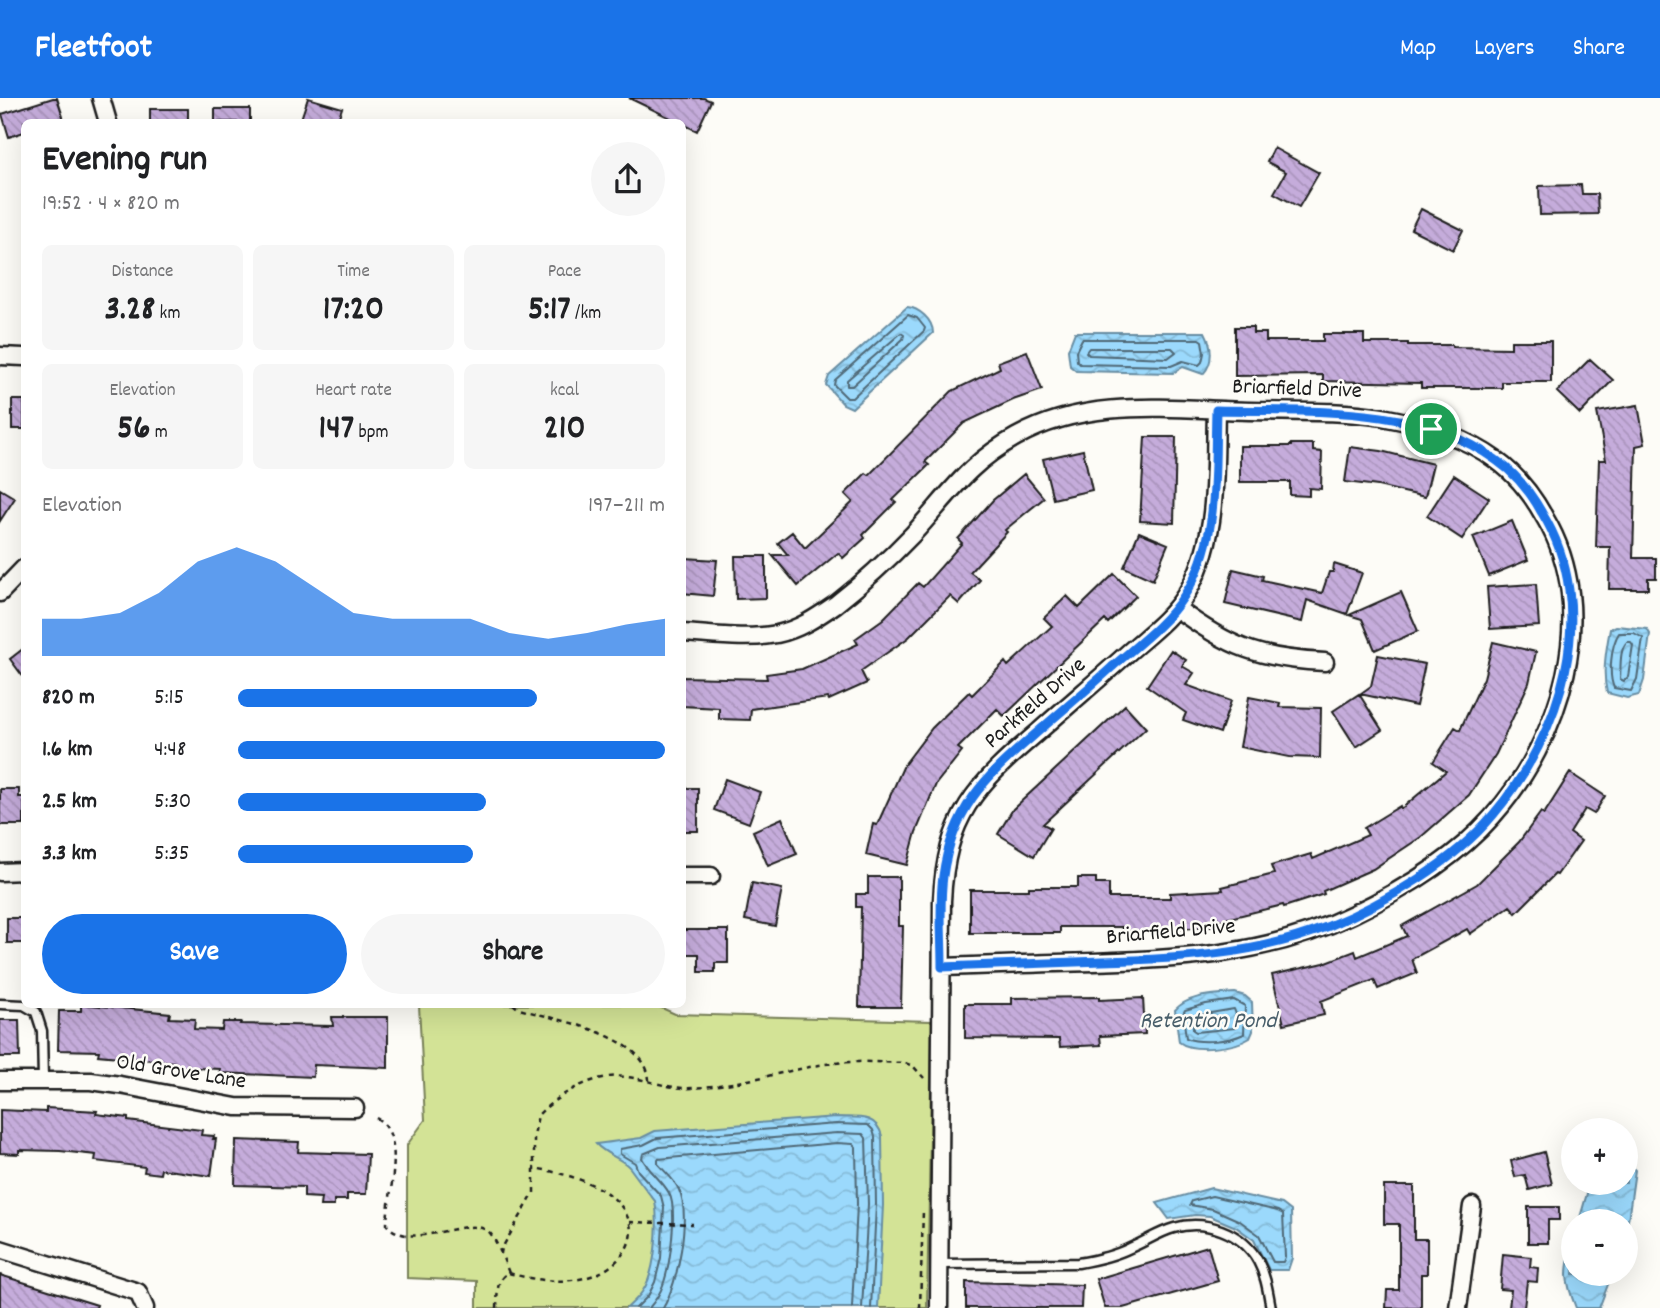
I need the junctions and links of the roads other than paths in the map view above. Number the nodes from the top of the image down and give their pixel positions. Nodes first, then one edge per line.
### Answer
1 (101, 98) edge
2 (107, 119) edge
3 (0, 355) edge
4 (21, 357) edge
5 (1216, 410) junction
6 (21, 571) edge
7 (0, 593) edge
8 (1176, 608) junction
9 (686, 633) edge
10 (1325, 662) dead end
11 (21, 871) edge
12 (0, 872) edge
13 (686, 876) edge
14 (711, 876) dead end
15 (942, 967) junction
16 (0, 1003) edge
17 (21, 1005) edge
18 (29, 1008) edge
19 (0, 1081) edge
20 (43, 1081) junction
21 (355, 1108) dead end
22 (1472, 1206) dead end
23 (0, 1249) edge
24 (939, 1264) junction
25 (145, 1308) edge
26 (939, 1308) edge
27 (1271, 1308) edge
28 (1458, 1308) edge

1 - 2 street
3 - 4 street
5 - 8 street, Parkfield Drive
5 - 9 street, Briarfield Drive
5 - 15 street, Briarfield Drive
6 - 7 street
8 - 10 street
8 - 15 street, Parkfield Drive
11 - 12 street
13 - 14 street
15 - 24 street, Parkfield Drive
16 - 17 lane
18 - 20 lane
19 - 20 street, Old Grove Lane
20 - 21 street, Old Grove Lane
22 - 28 street
23 - 25 street
24 - 26 street, Parkfield Drive
24 - 27 lane

